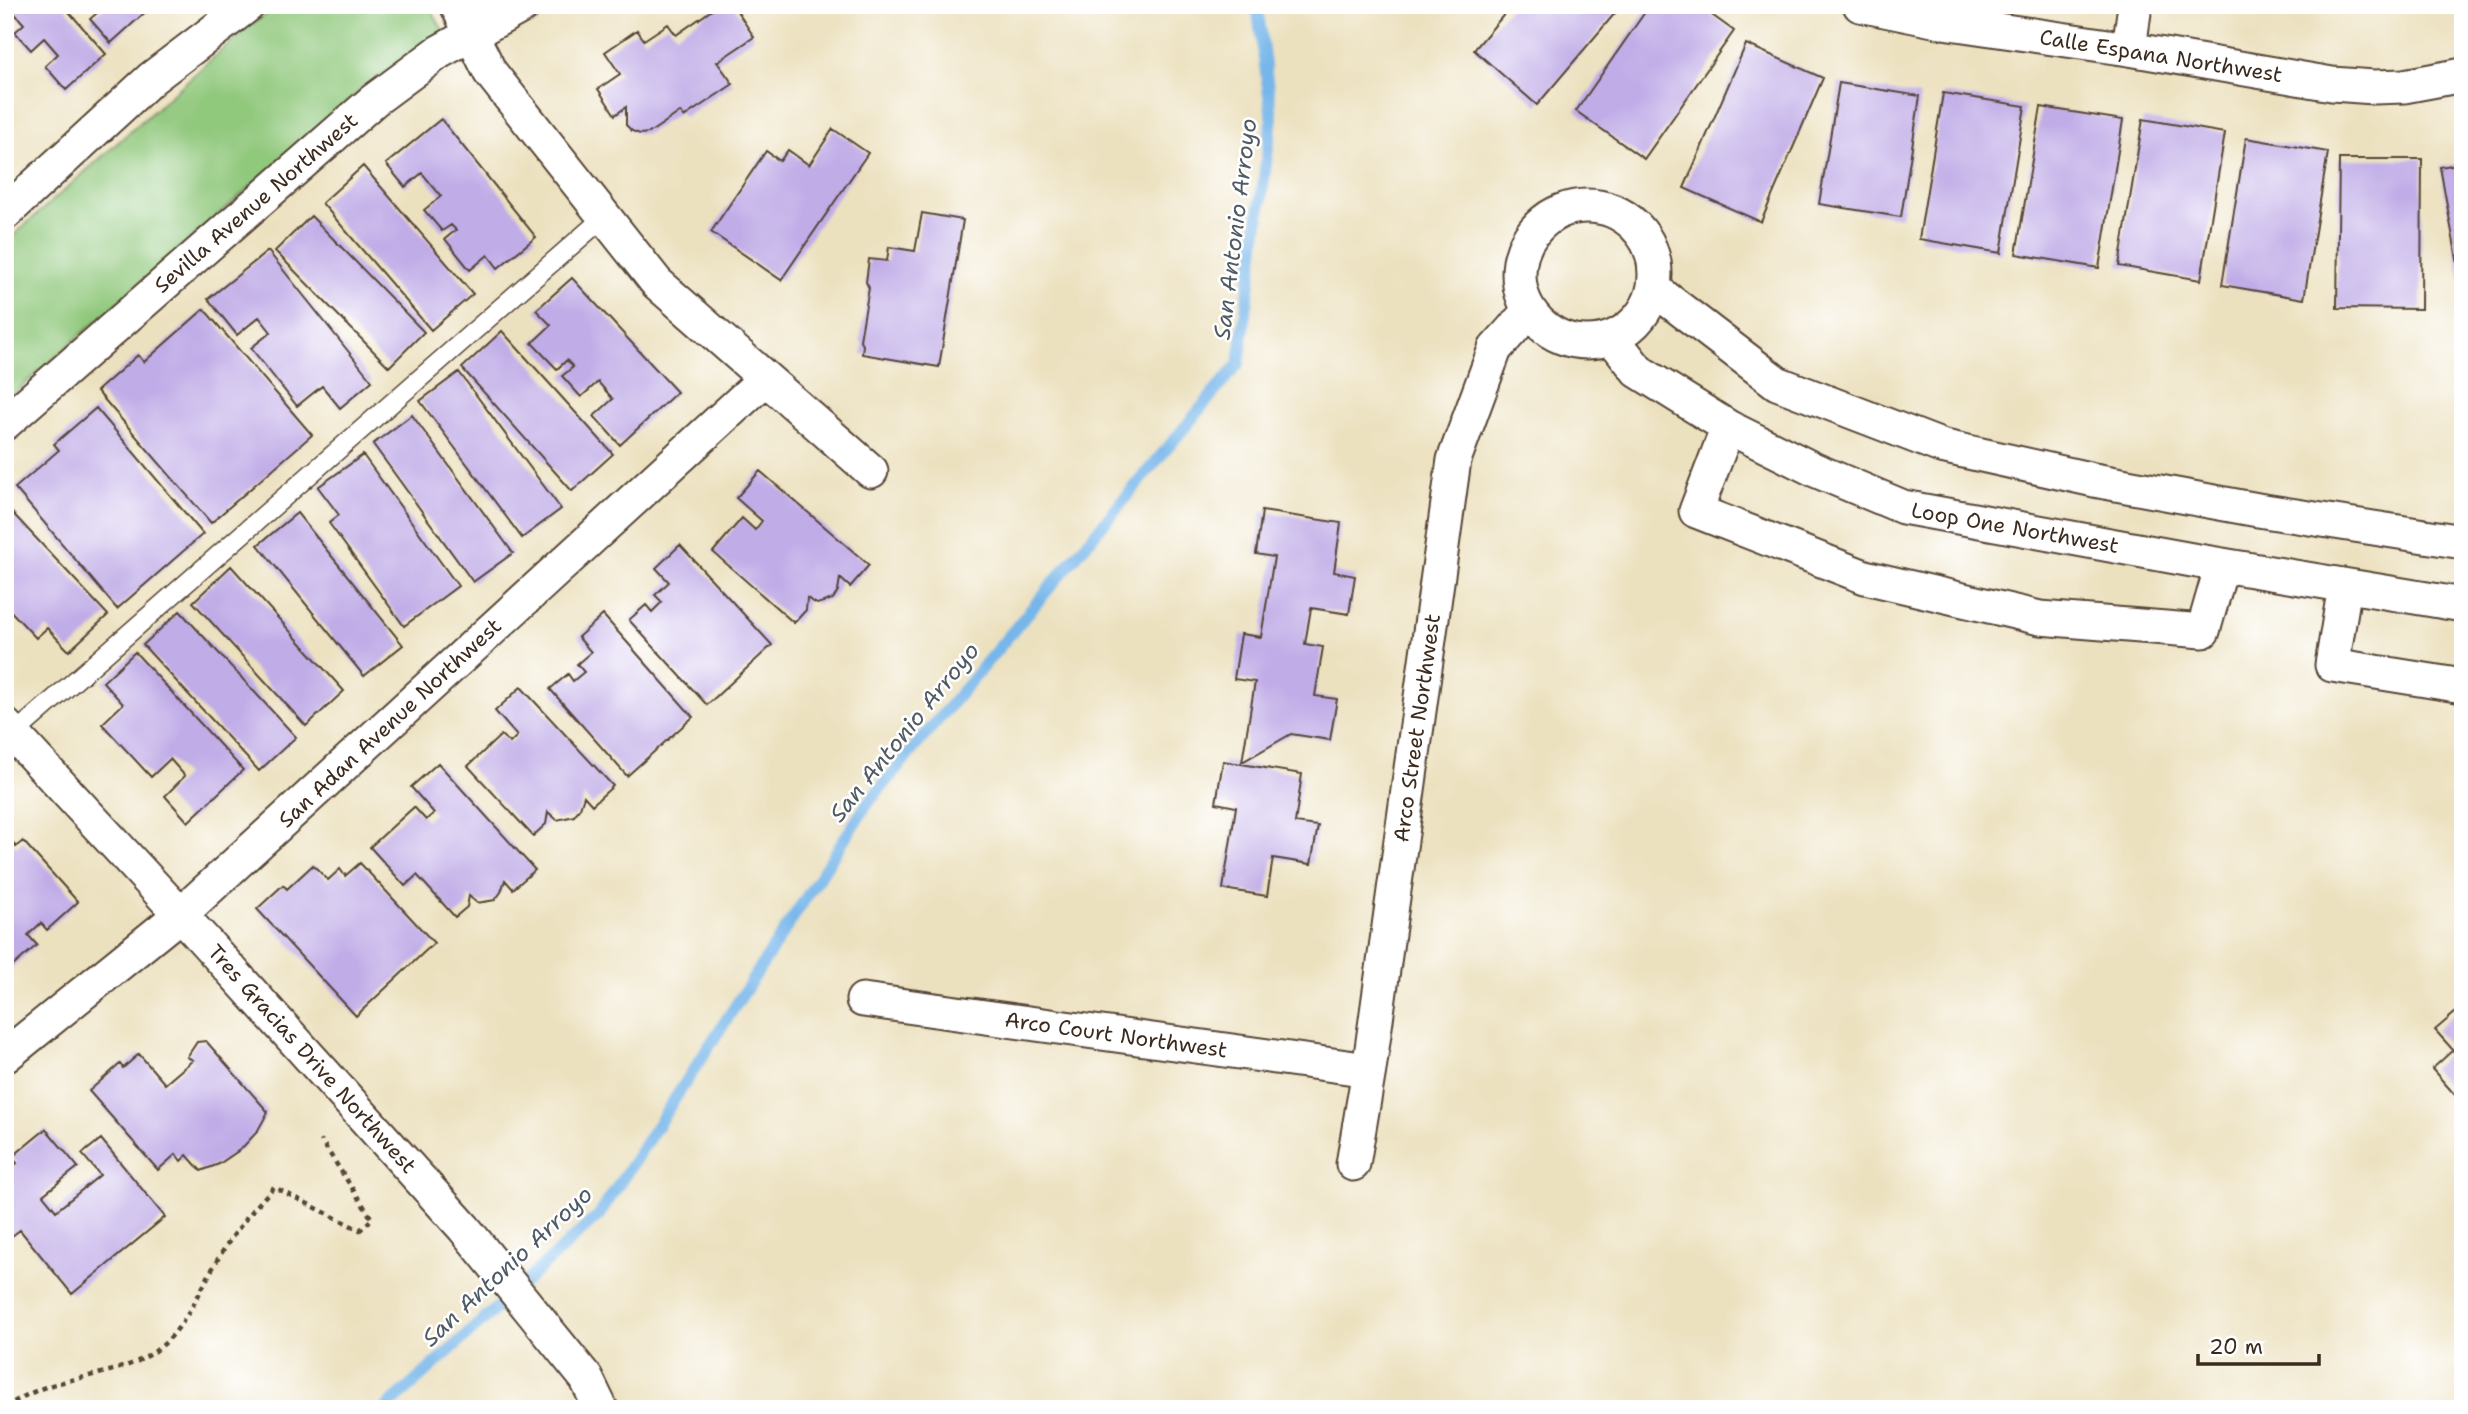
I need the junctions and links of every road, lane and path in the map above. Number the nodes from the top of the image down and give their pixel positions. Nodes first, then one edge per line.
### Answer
1 (248, 5) edge
2 (524, 5) edge
3 (1860, 5) edge
4 (2135, 5) edge
5 (464, 19) edge
6 (2129, 49) junction
7 (2463, 75) edge
8 (5, 213) edge
9 (604, 217) junction
10 (1654, 289) junction
11 (1529, 312) junction
12 (1613, 339) junction
13 (765, 379) junction
14 (5, 423) edge
15 (1728, 427) junction
16 (871, 471) dead end
17 (2463, 542) edge
18 (2222, 565) junction
19 (2345, 586) junction
20 (2463, 605) edge
21 (2463, 687) edge
22 (10, 729) edge
23 (181, 914) junction
24 (863, 1000) dead end
25 (5, 1056) edge
26 (1369, 1070) junction
27 (321, 1140) dead end
28 (1353, 1164) dead end
29 (5, 1407) edge
30 (601, 1409) edge

1 - 8 street
2 - 5 street, Sevilla Avenue Northwest
3 - 6 street, Calle Espana Northwest
4 - 6 street
5 - 9 street
5 - 14 street, Sevilla Avenue Northwest
6 - 7 street, Calle Espana Northwest
9 - 13 street
9 - 22 lane
10 - 11 street
10 - 12 street
10 - 17 street
11 - 12 street
11 - 26 street, Arco Street Northwest
12 - 15 street, Loop One Northwest
13 - 16 street
13 - 23 street, San Adan Avenue Northwest
15 - 18 street, Loop One Northwest
15 - 18 street
18 - 19 street, Loop One Northwest
19 - 20 street, Loop One Northwest
19 - 21 street
22 - 23 street, Tres Gracias Drive Northwest
23 - 25 street, San Adan Avenue Northwest
23 - 30 street, Tres Gracias Drive Northwest
24 - 26 street, Arco Court Northwest
26 - 28 street, Arco Street Northwest
27 - 29 path

